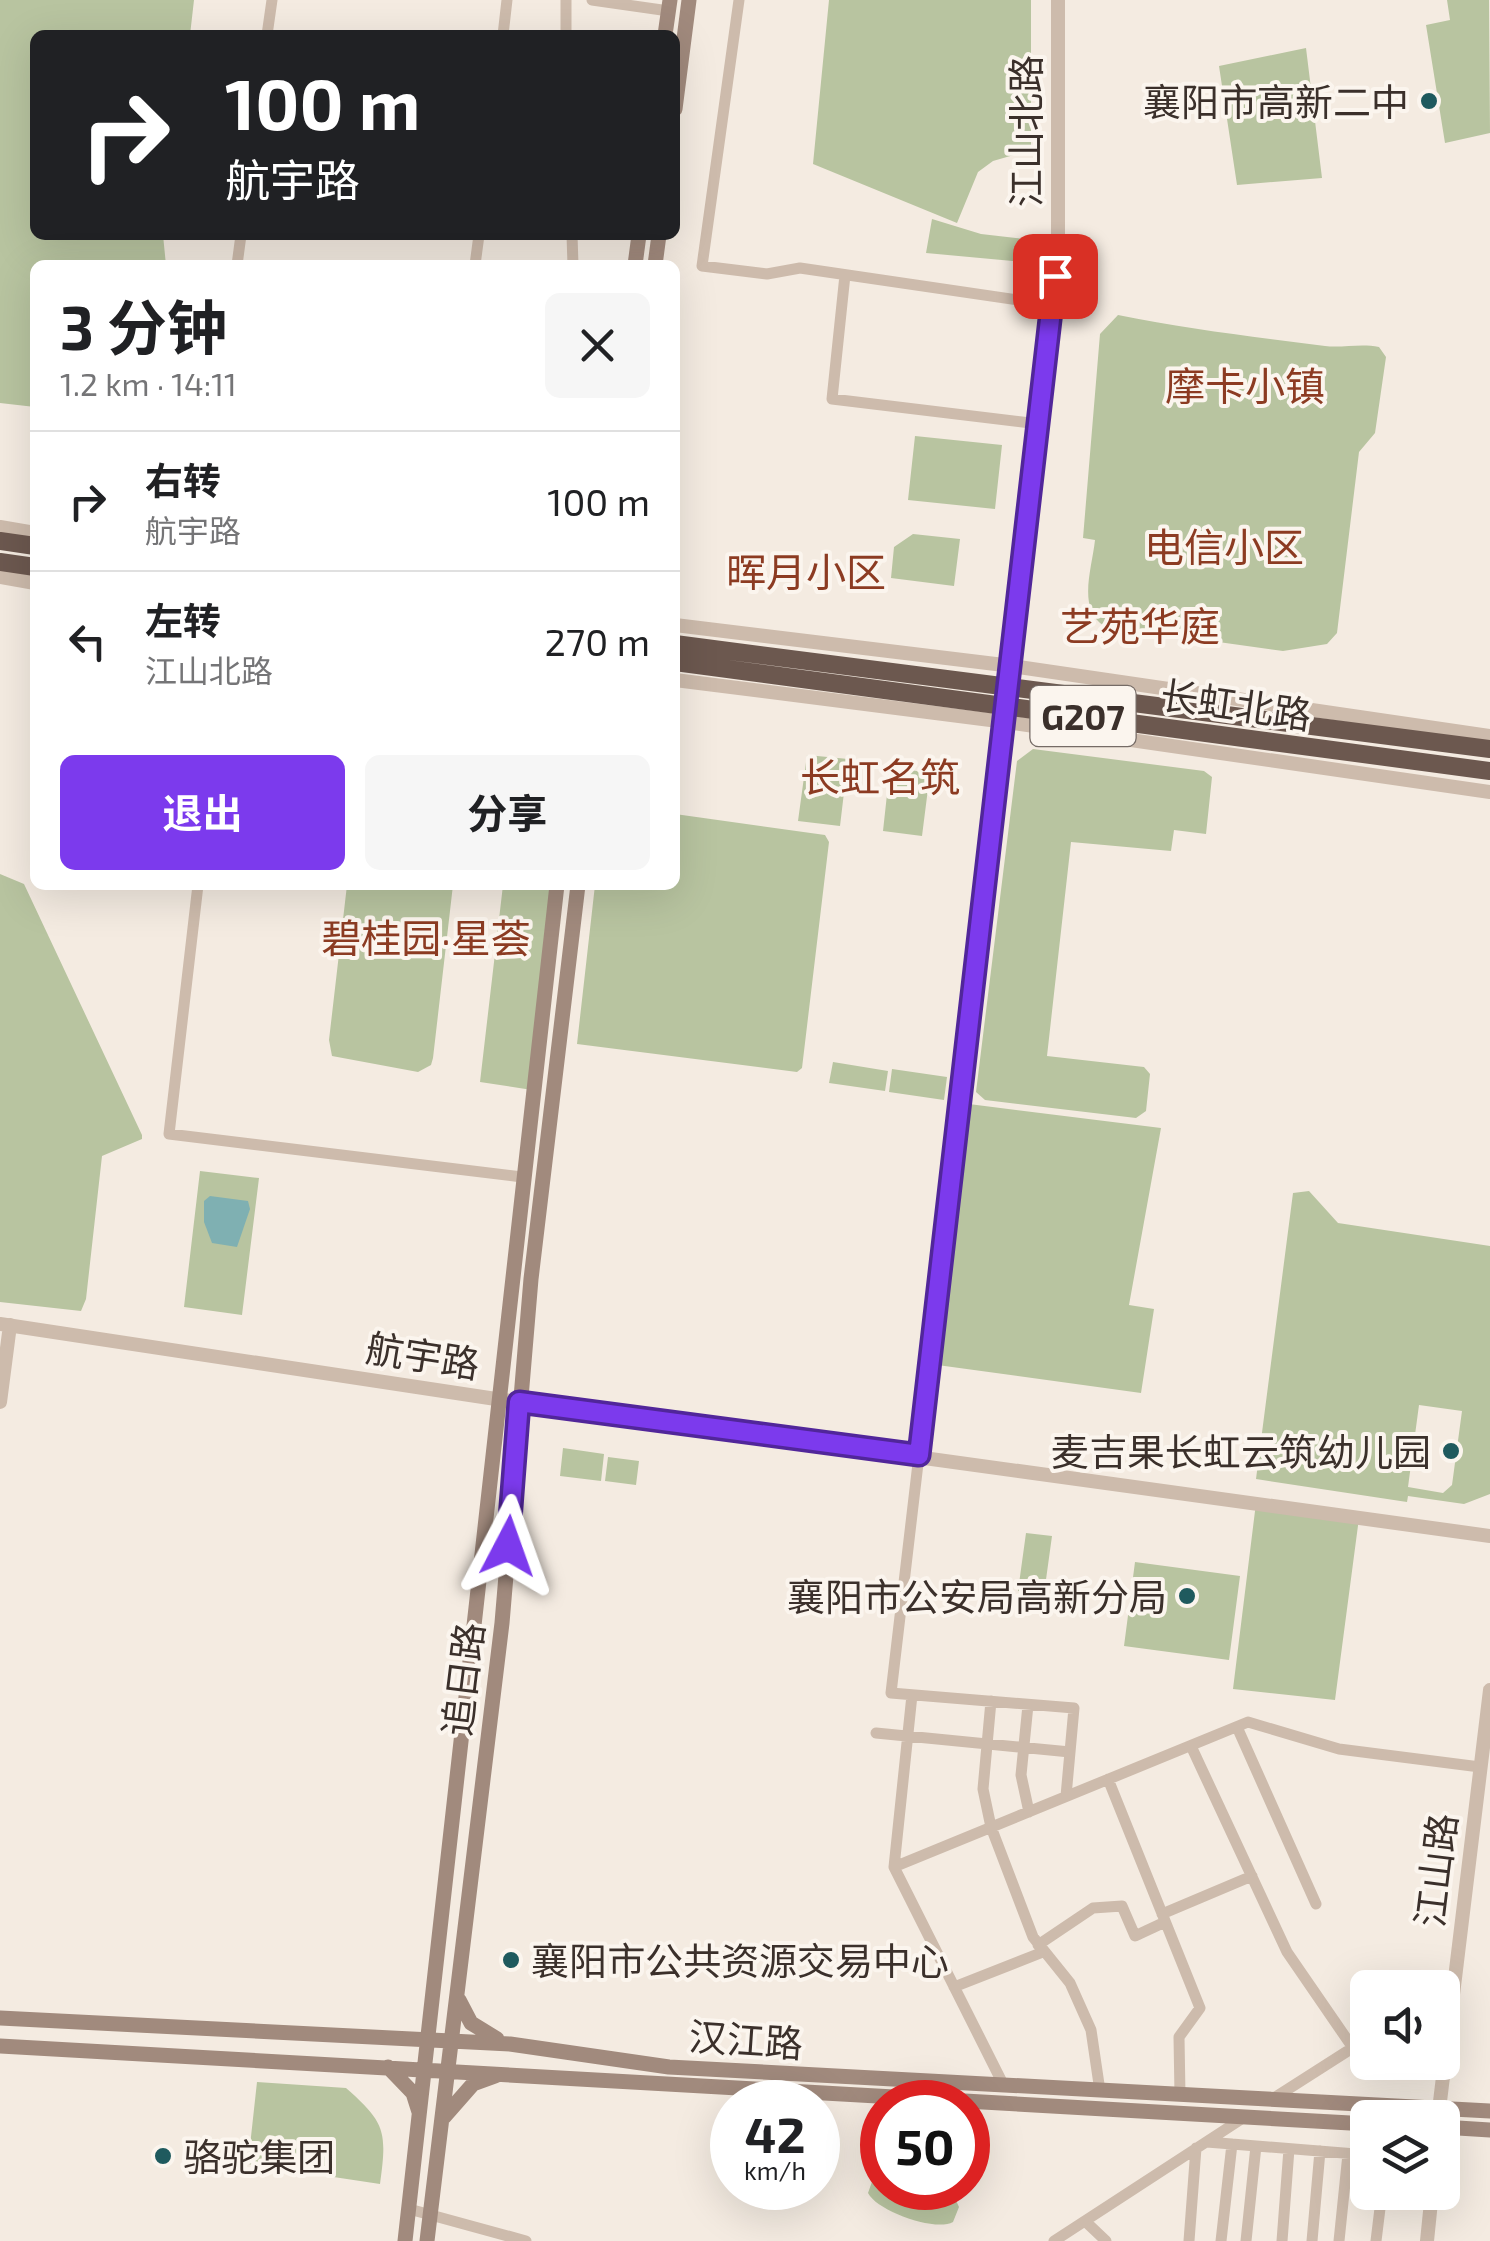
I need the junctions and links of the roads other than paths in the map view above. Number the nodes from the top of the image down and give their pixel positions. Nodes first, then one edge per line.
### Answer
1 (272, 0) edge
2 (508, 0) edge
3 (566, 0) edge
4 (592, 0) edge
5 (689, 0) edge
6 (740, 0) edge
7 (1058, 0) edge
8 (607, 1) edge
9 (669, 5) edge
10 (269, 30) edge
11 (504, 30) edge
12 (566, 30) edge
13 (666, 30) edge
14 (680, 71) edge
15 (845, 275) junction
16 (1052, 305) junction
17 (1039, 424) junction
18 (0, 527) edge
19 (30, 531) edge
20 (0, 540) edge
21 (30, 545) edge
22 (0, 562) edge
23 (30, 566) edge
24 (0, 578) edge
25 (30, 582) edge
26 (680, 626) edge
27 (680, 644) edge
28 (680, 665) edge
29 (1011, 675) junction
30 (680, 681) edge
31 (1007, 714) junction
32 (1490, 736) edge
33 (1490, 749) edge
34 (1490, 771) edge
35 (1490, 792) edge
36 (197, 890) edge
37 (556, 890) edge
38 (577, 890) edge
39 (522, 1177) junction
40 (5, 1324) edge
41 (496, 1398) junction
42 (0, 1402) edge
43 (519, 1402) junction
44 (919, 1455) junction
45 (1490, 1536) edge
46 (1490, 1690) edge
47 (912, 1694) junction
48 (992, 1701) junction
49 (1028, 1704) junction
50 (1237, 1727) junction
51 (876, 1733) dead end
52 (907, 1736) junction
53 (987, 1744) junction
54 (1191, 1746) junction
55 (1024, 1747) junction
56 (1070, 1752) junction
57 (1480, 1768) junction
58 (1108, 1780) junction
59 (1066, 1796) junction
60 (1029, 1812) junction
61 (991, 1827) junction
62 (894, 1867) junction
63 (1252, 1876) junction
64 (1316, 1904) dead end
65 (1164, 1918) junction
66 (1041, 1948) junction
67 (1450, 1970) edge
68 (954, 1987) junction
69 (458, 1995) junction
70 (434, 1997) junction
71 (0, 2018) edge
72 (390, 2038) junction
73 (430, 2040) junction
74 (452, 2041) junction
75 (510, 2044) junction
76 (1350, 2044) edge
77 (0, 2046) edge
78 (1350, 2050) edge
79 (388, 2067) junction
80 (426, 2069) junction
81 (448, 2070) junction
82 (502, 2073) junction
83 (1004, 2086) junction
84 (1100, 2091) junction
85 (1180, 2095) junction
86 (1271, 2100) junction
87 (1350, 2106) edge
88 (1490, 2112) edge
89 (1460, 2113) edge
90 (420, 2117) junction
91 (1242, 2118) junction
92 (442, 2120) junction
93 (1350, 2123) edge
94 (1460, 2128) edge
95 (1490, 2130) edge
96 (1232, 2144) junction
97 (1202, 2145) junction
98 (1256, 2146) junction
99 (1289, 2149) junction
100 (1320, 2151) junction
101 (1348, 2154) joint
102 (409, 2209) junction
103 (1380, 2210) edge
104 (1430, 2210) edge
105 (430, 2215) junction
106 (1086, 2222) junction
107 (501, 2238) edge
108 (405, 2241) edge
109 (427, 2241) edge
110 (526, 2241) edge
111 (1054, 2241) edge
112 (1106, 2241) edge
113 (1189, 2241) edge
114 (1221, 2241) edge
115 (1246, 2241) edge
116 (1282, 2241) edge
117 (1312, 2241) edge
118 (1339, 2241) edge
119 (1376, 2241) edge
120 (1427, 2241) edge

1 - 10 street
2 - 11 street
3 - 12 street
4 - 8 street
5 - 14 main road
6 - 15 street
7 - 16 street, 江山北路
8 - 9 street
9 - 13 main road
15 - 16 street
15 - 17 street
16 - 17 street, 江山北路
17 - 29 street, 江山北路
18 - 19 street
20 - 21 highway
22 - 23 highway
24 - 25 street
26 - 29 street
27 - 29 highway, 长虹北路 / G207
28 - 31 highway, 长虹北路 / G207
29 - 31 street, 江山北路
29 - 32 street
29 - 33 highway, 长虹北路 / G207
30 - 31 street
31 - 34 highway, 长虹北路 / G207
31 - 35 street
31 - 44 street, 江山北路
36 - 39 street
37 - 39 main road, 追日路
38 - 43 main road, 追日路
39 - 41 main road, 追日路
40 - 41 street, 航宇路
40 - 42 street
41 - 43 street, 航宇路
41 - 70 main road, 追日路
43 - 44 street, 航宇路
43 - 69 main road, 追日路
44 - 45 street, 航宇路
44 - 47 street
46 - 57 street, 江山路
47 - 48 street
47 - 52 street
48 - 49 street
48 - 53 street
49 - 55 street
49 - 56 street
50 - 54 street
50 - 57 street
50 - 64 street
51 - 52 street
52 - 53 street
52 - 62 street
53 - 55 street
53 - 61 street
54 - 58 street
54 - 63 street
55 - 56 street
55 - 60 street
56 - 59 street
57 - 67 street, 江山路
58 - 59 street
58 - 65 street
59 - 60 street
60 - 61 street
61 - 62 street
61 - 66 street
62 - 68 street
63 - 65 street
63 - 76 street
65 - 66 street
65 - 85 street
66 - 68 street
66 - 84 street
68 - 83 street
69 - 74 main road, 追日路
69 - 75 main road
70 - 72 main road
70 - 73 main road, 追日路
71 - 72 main road, 汉江路
72 - 73 main road, 汉江路
73 - 74 main road, 汉江路
73 - 80 main road, 追日路
74 - 75 main road, 汉江路
74 - 81 main road, 追日路
75 - 83 main road, 汉江路
77 - 79 main road, 汉江路
78 - 86 street
79 - 80 main road, 汉江路
79 - 90 main road
80 - 81 main road, 汉江路
80 - 90 main road, 追日路
81 - 82 main road, 汉江路
81 - 92 main road, 追日路
82 - 91 main road, 汉江路
82 - 92 main road
83 - 84 main road, 汉江路
84 - 85 main road, 汉江路
85 - 86 main road, 汉江路
86 - 87 main road, 汉江路
88 - 89 main road, 汉江路
90 - 102 main road, 追日路
91 - 93 main road, 汉江路
91 - 97 street
92 - 105 main road, 追日路
94 - 95 main road
96 - 97 street
96 - 98 street
96 - 114 street
97 - 106 street
97 - 113 street
98 - 99 street
98 - 115 street
99 - 100 street
99 - 116 street
100 - 101 street
100 - 117 street
101 - 118 street
102 - 105 street
102 - 108 main road, 追日路
103 - 119 street
104 - 120 street
105 - 107 street
105 - 109 main road, 追日路
106 - 111 street
106 - 112 street
107 - 110 street

